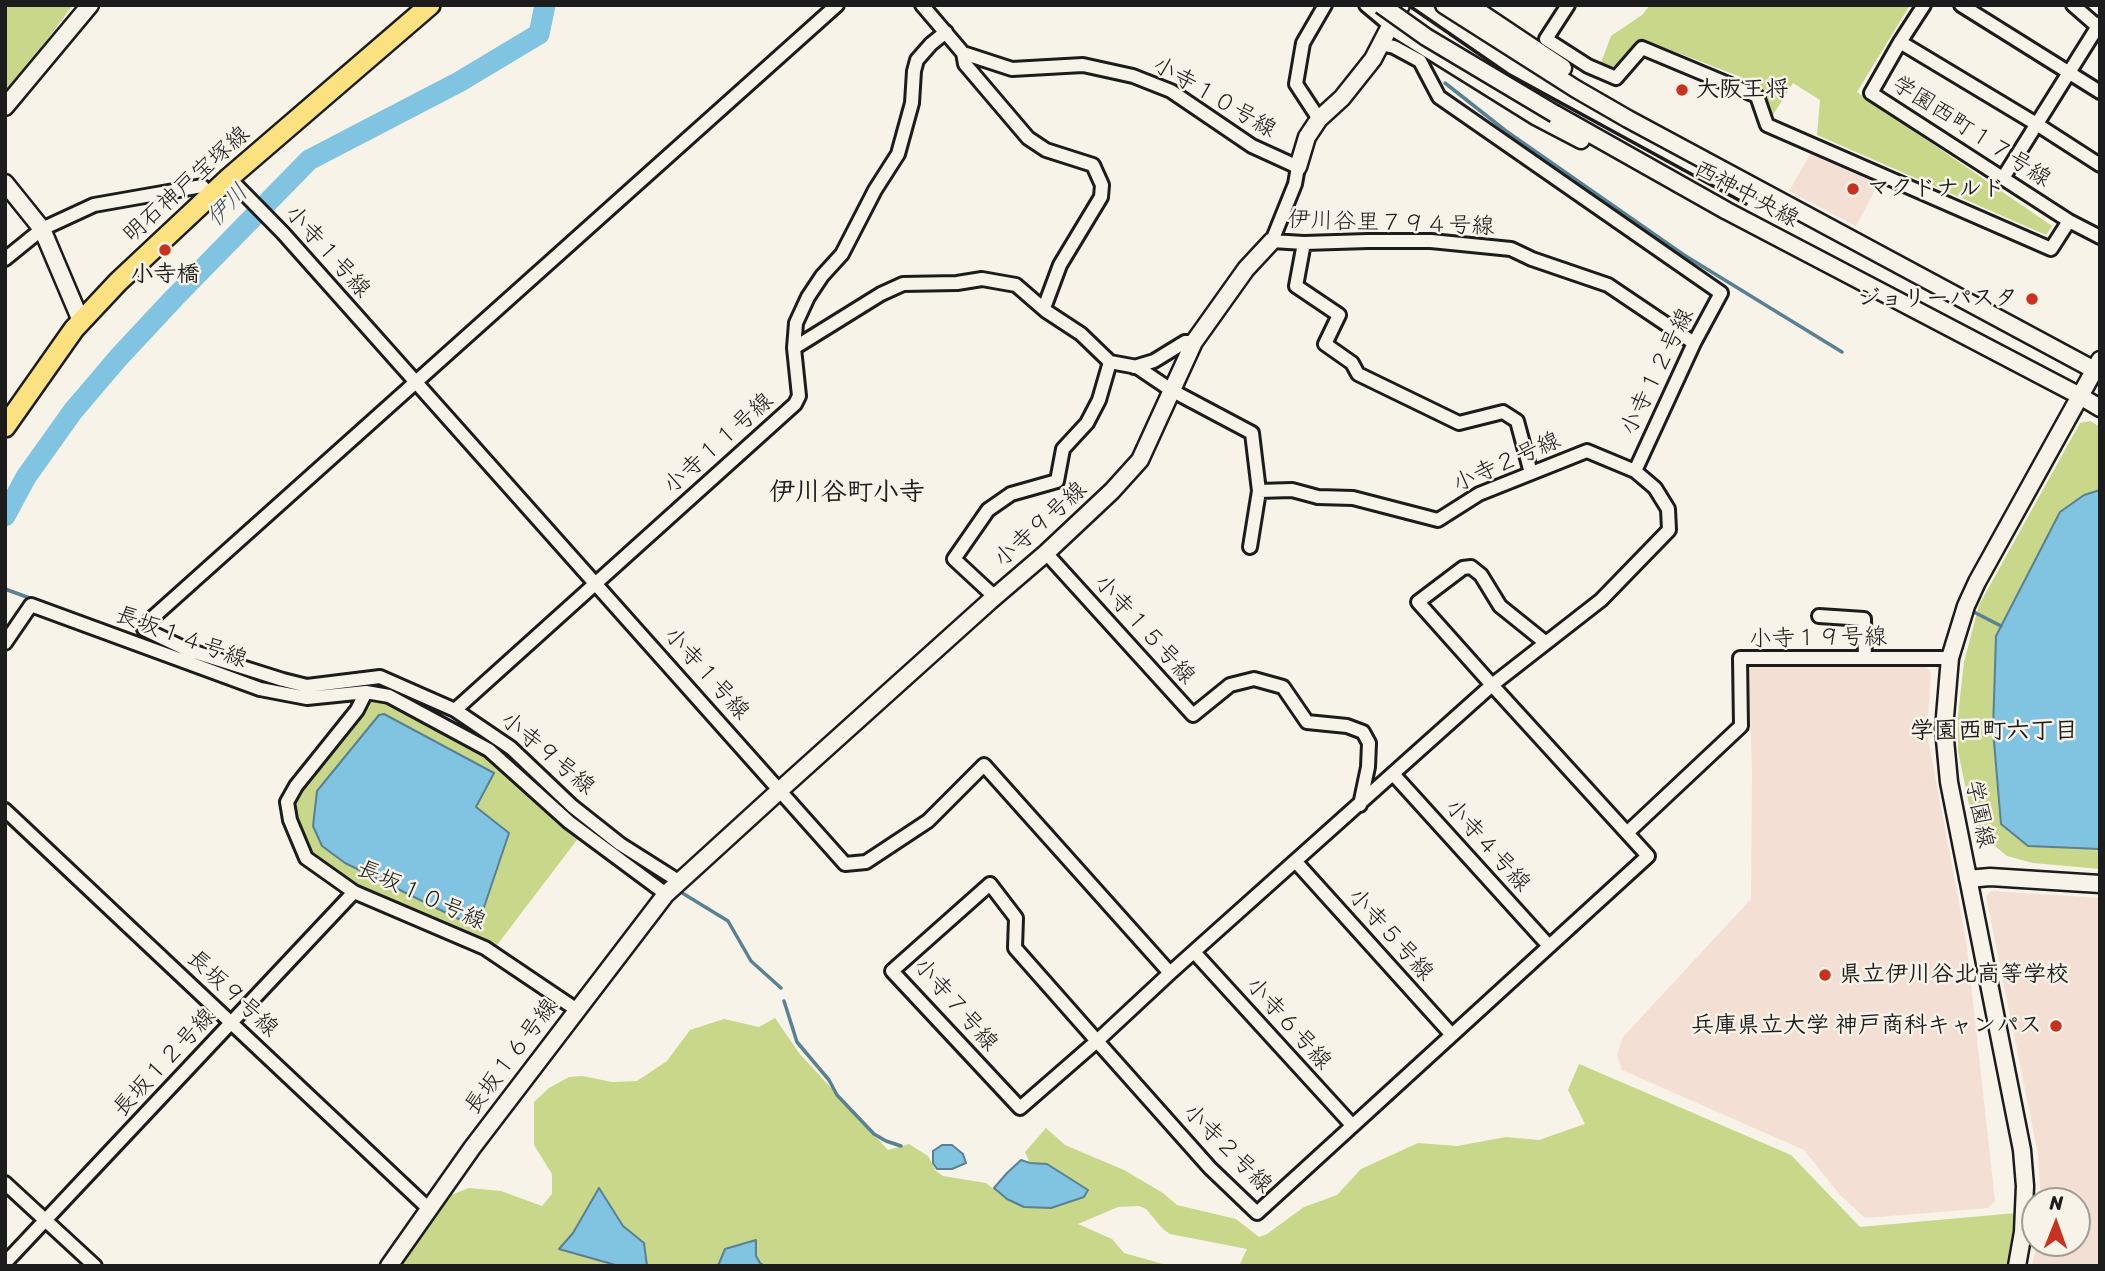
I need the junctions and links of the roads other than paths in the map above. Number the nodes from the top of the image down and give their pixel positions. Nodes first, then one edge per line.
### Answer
1 (90, 5) edge
2 (430, 5) edge
3 (837, 5) edge
4 (922, 5) edge
5 (1325, 5) edge
6 (1366, 5) edge
7 (1381, 5) edge
8 (1401, 5) edge
9 (1444, 5) edge
10 (1469, 5) edge
11 (1568, 5) edge
12 (1924, 5) edge
13 (1961, 5) edge
14 (2073, 5) edge
15 (2098, 24) edge
16 (1391, 26) junction
17 (946, 32) junction
18 (1900, 42) junction
19 (1381, 44) junction
20 (963, 53) junction
21 (2068, 72) junction
22 (2100, 92) edge
23 (5, 107) edge
24 (1319, 119) junction
25 (2038, 125) junction
26 (1698, 157) junction
27 (2100, 165) edge
28 (1298, 167) junction
29 (2003, 178) junction
30 (5, 183) edge
31 (235, 184) junction
32 (210, 195) junction
33 (1727, 211) junction
34 (2069, 221) junction
35 (42, 229) junction
36 (2100, 237) edge
37 (1272, 241) junction
38 (1304, 243) junction
39 (5, 259) edge
40 (1044, 309) junction
41 (81, 321) junction
42 (1194, 342) junction
43 (1694, 343) junction
44 (794, 348) junction
45 (1110, 362) junction
46 (1134, 366) junction
47 (2098, 367) edge
48 (416, 383) junction
49 (1171, 390) junction
50 (2080, 396) junction
51 (2100, 408) edge
52 (5, 427) edge
53 (1635, 471) junction
54 (1531, 473) junction
55 (1259, 491) junction
56 (1250, 547) dead end
57 (1046, 553) junction
58 (596, 582) junction
59 (995, 597) junction
60 (1819, 616) dead end
61 (139, 637) junction
62 (5, 643) edge
63 (1546, 643) junction
64 (1866, 658) junction
65 (1950, 658) junction
66 (1492, 685) junction
67 (366, 692) junction
68 (455, 710) junction
69 (519, 766) junction
70 (1394, 775) junction
71 (780, 790) junction
72 (1359, 805) junction
73 (5, 810) edge
74 (1628, 832) junction
75 (1296, 862) junction
76 (1968, 878) junction
77 (680, 882) junction
78 (2100, 884) edge
79 (354, 892) junction
80 (666, 894) junction
81 (1549, 946) junction
82 (1194, 952) junction
83 (1170, 973) junction
84 (577, 1010) junction
85 (232, 1023) junction
86 (1452, 1035) junction
87 (1097, 1041) junction
88 (1352, 1125) junction
89 (5, 1183) edge
90 (429, 1209) junction
91 (46, 1220) junction
92 (5, 1263) edge
93 (95, 1266) edge
94 (389, 1266) edge
95 (2017, 1266) edge

1 - 23 street
2 - 31 main road, 明石神戸宝塚線
3 - 48 street
4 - 17 street
5 - 24 street
6 - 16 street
7 - 33 street, 西神中央線, bridge
8 - 16 street, 小寺９号線
9 - 26 street, 西神中央線
10 - 26 street
11 - 34 street
12 - 18 street, 学園西町１７号線
13 - 21 street
14 - 15 street
15 - 21 street
16 - 19 street, 小寺９号線
16 - 33 street
17 - 20 street
17 - 44 street, 小寺１１号線
18 - 25 street
18 - 29 street, 学園西町１７号線
19 - 24 street, 小寺９号線
19 - 43 street, 小寺１２号線
20 - 28 street, 小寺１０号線
20 - 40 street
21 - 22 street
21 - 25 street
24 - 28 street, 小寺９号線
25 - 27 street
25 - 29 street
26 - 47 street, 西神中央線
28 - 37 street, 小寺９号線
29 - 34 street, 学園西町１７号線
30 - 35 street
31 - 32 main road, 明石神戸宝塚線
31 - 48 street, 小寺１号線
32 - 35 street
32 - 41 main road, 明石神戸宝塚線
33 - 50 street, 西神中央線
34 - 36 street, 学園西町１７号線
35 - 39 street
35 - 41 street
37 - 38 street, 伊川谷里７９４号線
37 - 42 street, 小寺９号線
38 - 43 street, 伊川谷里７９４号線
38 - 54 street
40 - 44 street
40 - 45 street
41 - 52 main road, 明石神戸宝塚線
42 - 46 street
42 - 49 street, 小寺９号線
43 - 53 street, 小寺１２号線
44 - 58 street, 小寺１１号線
45 - 46 street
45 - 59 street
46 - 49 street
47 - 50 street, 学園線
48 - 58 street, 小寺１号線
48 - 61 street
49 - 55 street
49 - 57 street, 小寺９号線
50 - 51 street, 西神中央線
50 - 65 street, 学園線
53 - 54 street, 小寺２号線
53 - 63 street, 小寺２号線
54 - 55 street, 小寺２号線
55 - 56 street
57 - 59 street, 小寺９号線
57 - 72 street, 小寺１５号線
58 - 68 street, 小寺１１号線
58 - 71 street, 小寺１号線
59 - 71 street, 小寺９号線
60 - 64 street
61 - 62 street, 長坂１４号線
61 - 67 street, 長坂１４号線
61 - 68 street, 小寺９号線
63 - 66 street, 小寺２号線
63 - 66 street
64 - 65 street, 小寺１９号線
64 - 74 street, 小寺１９号線
65 - 76 street, 学園線
66 - 70 street, 小寺２号線
66 - 74 street, 小寺２号線
67 - 69 street
67 - 79 street, 長坂１０号線
68 - 69 street, 小寺９号線
69 - 77 street, 小寺９号線
69 - 80 street
70 - 72 street, 小寺２号線
70 - 81 street, 小寺４号線
71 - 77 street, 小寺９号線
71 - 83 street, 小寺１号線
72 - 75 street, 小寺２号線
73 - 85 street, 長坂９号線
74 - 81 street, 小寺２号線
75 - 82 street, 小寺２号線
75 - 86 street, 小寺５号線
76 - 78 street
76 - 95 street, 学園線
77 - 80 street, 長坂１６号線
79 - 84 street, 長坂１０号線
79 - 85 street, 長坂１２号線
80 - 84 street, 長坂１６号線
81 - 86 street, 小寺２号線
82 - 83 street, 小寺２号線
82 - 88 street, 小寺６号線
83 - 87 street, 小寺２号線
84 - 90 street, 長坂１６号線
85 - 90 street, 長坂９号線
85 - 91 street, 長坂１２号線
86 - 88 street, 小寺２号線
87 - 87 street, 小寺７号線
87 - 88 street, 小寺２号線
89 - 91 street
90 - 94 street, 長坂１６号線
91 - 92 street, 長坂１２号線
91 - 93 street

